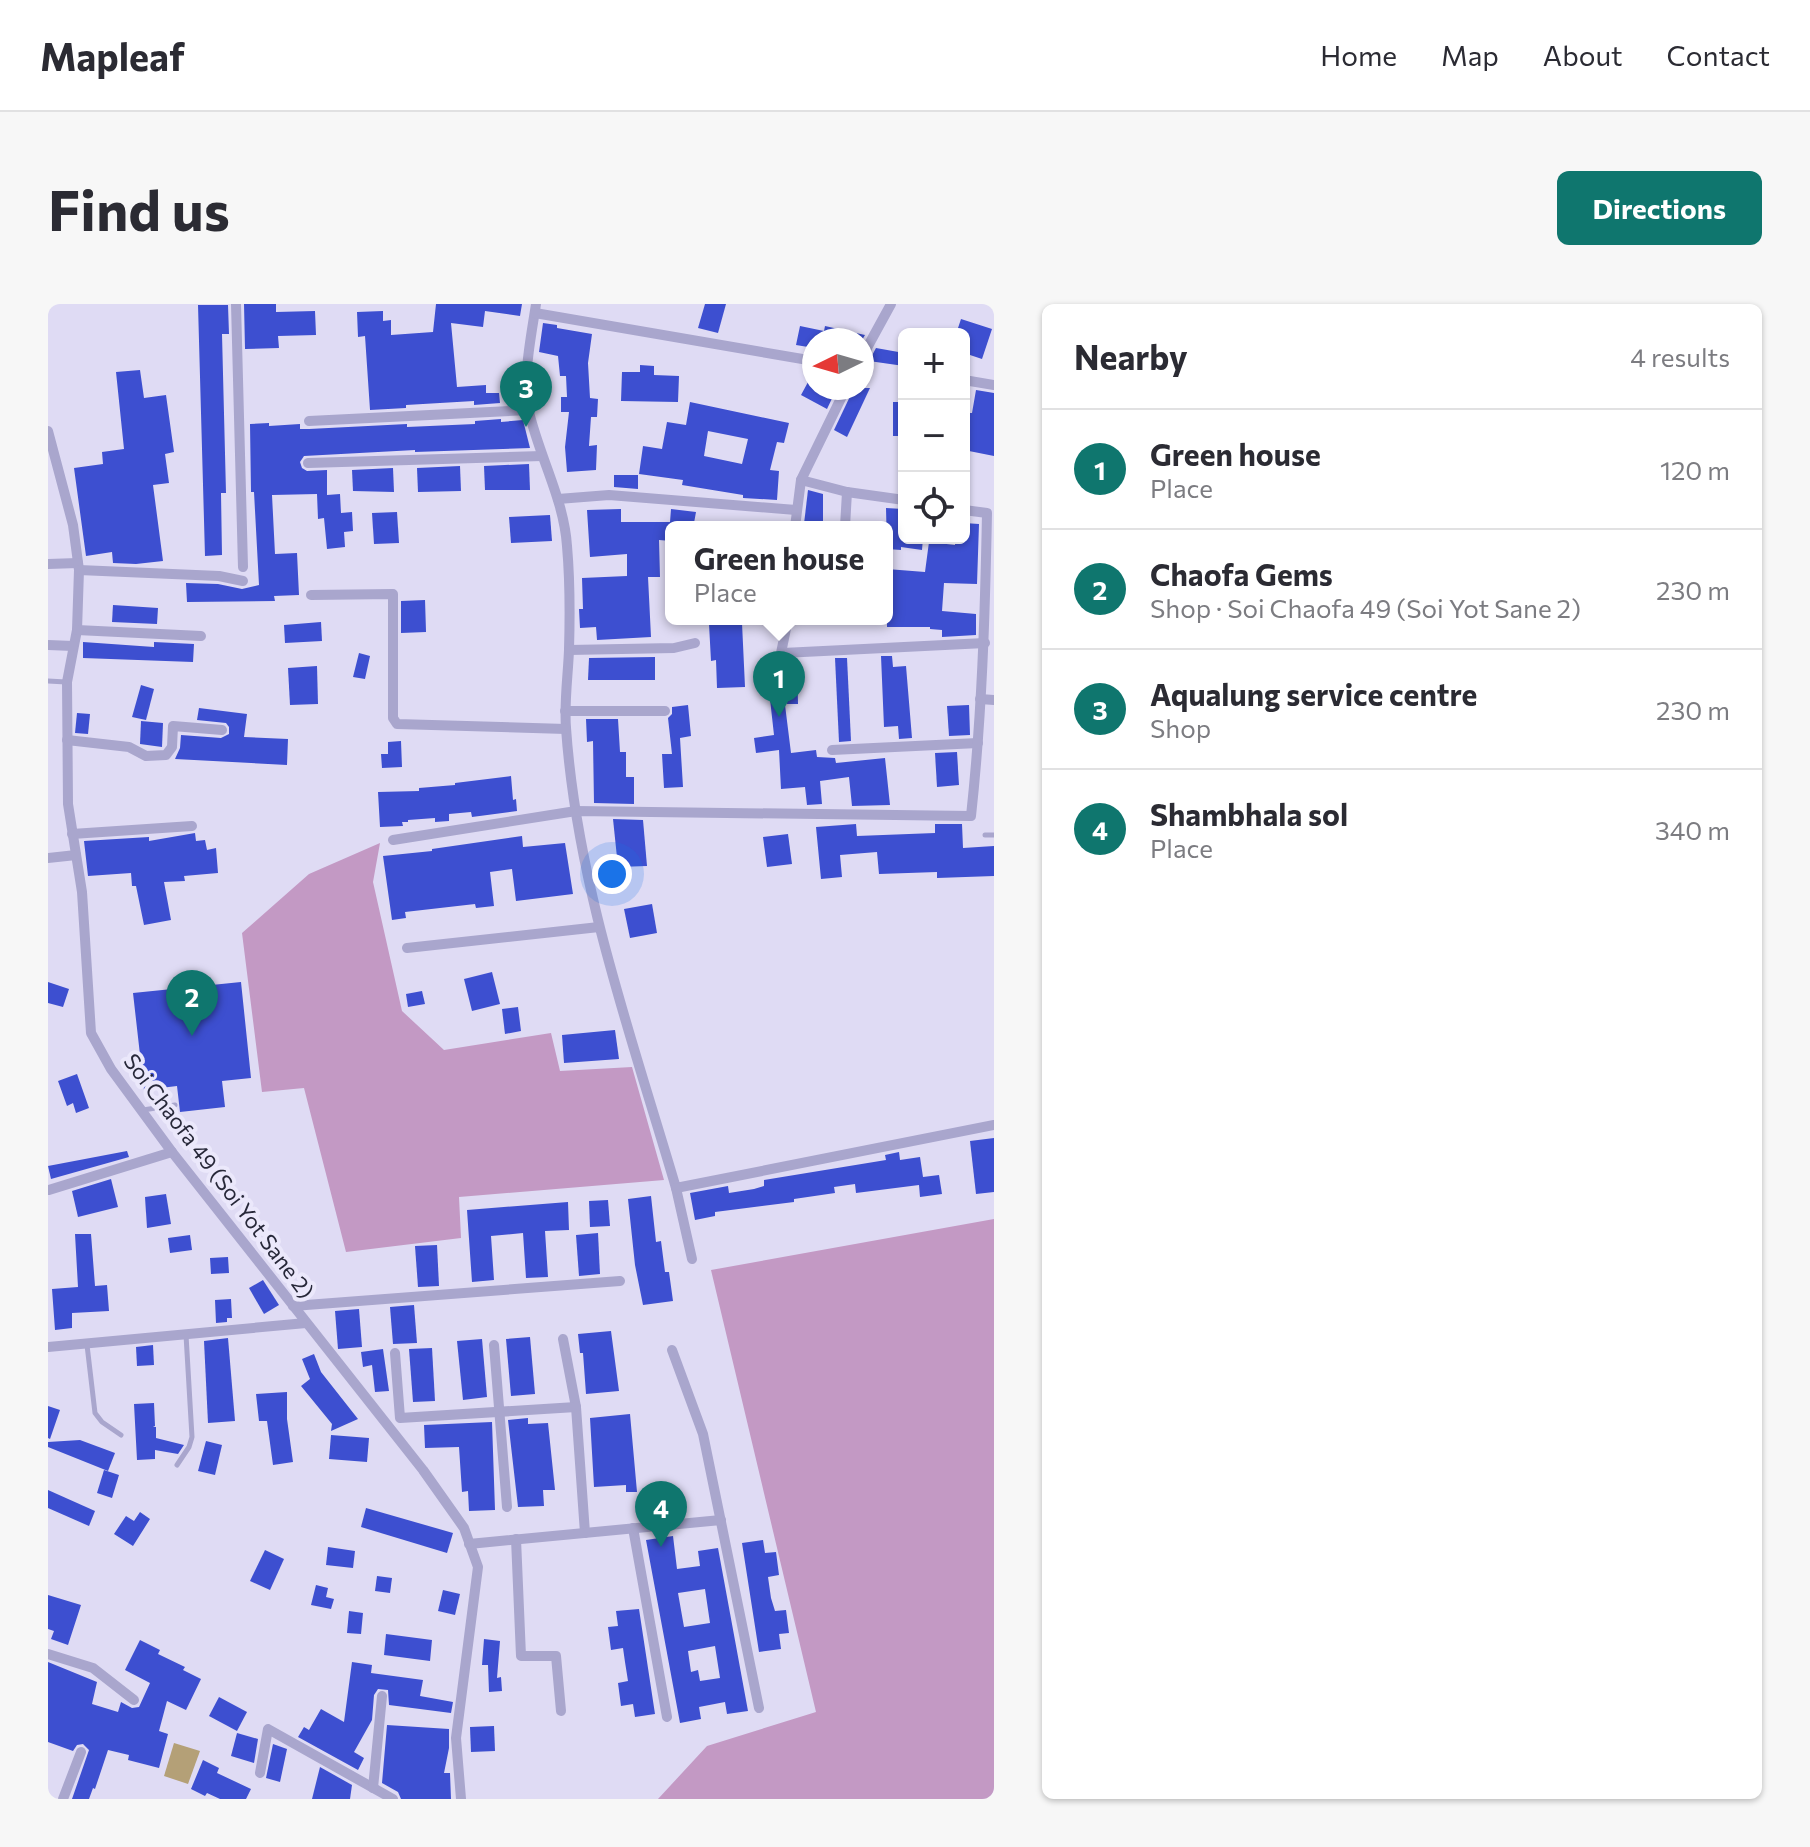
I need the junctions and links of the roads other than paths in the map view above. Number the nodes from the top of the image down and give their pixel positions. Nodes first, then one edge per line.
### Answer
1 (236, 304) edge
2 (891, 304) edge
3 (535, 308) edge
4 (874, 335) edge
5 (802, 359) edge
6 (970, 381) edge
7 (994, 385) edge
8 (840, 400) edge
9 (529, 410) junction
10 (309, 421) dead end
11 (48, 431) edge
12 (542, 456) junction
13 (308, 463) dead end
14 (801, 480) junction
15 (847, 492) junction
16 (558, 499) junction
17 (898, 499) edge
18 (796, 510) junction
19 (970, 511) edge
20 (795, 521) edge
21 (845, 521) edge
22 (48, 564) edge
23 (78, 567) junction
24 (243, 567) dead end
25 (243, 581) dead end
26 (311, 595) dead end
27 (787, 625) edge
28 (77, 630) junction
29 (201, 636) dead end
30 (695, 643) dead end
31 (985, 643) junction
32 (48, 645) edge
33 (73, 646) junction
34 (569, 650) junction
35 (783, 653) junction
36 (48, 681) edge
37 (67, 682) junction
38 (775, 682) dead end
39 (980, 699) junction
40 (994, 700) edge
41 (565, 711) junction
42 (665, 711) dead end
43 (566, 729) junction
44 (222, 730) dead end
45 (67, 740) junction
46 (978, 743) junction
47 (832, 750) dead end
48 (576, 811) junction
49 (192, 826) dead end
50 (72, 834) junction
51 (985, 835) dead end
52 (994, 835) edge
53 (393, 840) dead end
54 (76, 855) junction
55 (48, 858) edge
56 (599, 927) junction
57 (407, 948) dead end
58 (175, 1105) dead end
59 (142, 1110) junction
60 (994, 1125) edge
61 (172, 1152) junction
62 (676, 1188) junction
63 (49, 1190) edge
64 (692, 1259) dead end
65 (620, 1281) dead end
66 (293, 1306) junction
67 (306, 1323) junction
68 (186, 1333) junction
69 (563, 1339) dead end
70 (87, 1343) junction
71 (494, 1345) dead end
72 (48, 1347) edge
73 (672, 1350) dead end
74 (395, 1353) dead end
75 (576, 1407) junction
76 (499, 1412) junction
77 (121, 1435) dead end
78 (177, 1465) dead end
79 (507, 1507) dead end
80 (721, 1520) junction
81 (633, 1528) junction
82 (585, 1533) junction
83 (516, 1539) junction
84 (469, 1544) junction
85 (48, 1654) edge
86 (382, 1696) dead end
87 (134, 1700) dead end
88 (759, 1708) dead end
89 (561, 1711) dead end
90 (667, 1717) dead end
91 (81, 1752) dead end
92 (260, 1773) dead end
93 (373, 1788) junction
94 (63, 1799) edge
95 (393, 1799) edge
96 (461, 1799) edge

1 - 24 street
2 - 4 street
3 - 5 street
3 - 9 street
6 - 7 street
8 - 14 street
9 - 10 street
9 - 12 street
11 - 23 street, Soi Chaofa 49 (Soi Yot Sane 2)
12 - 13 street
12 - 16 street
14 - 15 street
14 - 18 street
15 - 17 street
15 - 21 street
16 - 18 street
16 - 34 street
18 - 20 street
19 - 31 street
22 - 23 street
23 - 25 street
23 - 28 street, Soi Chaofa 49 (Soi Yot Sane 2)
26 - 43 street
27 - 35 street
28 - 29 street
28 - 33 street, Soi Chaofa 49 (Soi Yot Sane 2)
30 - 34 street
31 - 35 street
31 - 39 street
32 - 33 street
33 - 37 street, Soi Chaofa 49 (Soi Yot Sane 2)
34 - 41 street
35 - 38 street
36 - 37 lane
37 - 45 street, Soi Chaofa 49 (Soi Yot Sane 2)
39 - 40 street
39 - 46 street
41 - 42 street
41 - 43 street
43 - 48 street
44 - 45 street
45 - 50 street, Soi Chaofa 49 (Soi Yot Sane 2)
46 - 47 street
46 - 48 street
48 - 53 street
48 - 56 street
49 - 50 street
50 - 54 street, Soi Chaofa 49 (Soi Yot Sane 2)
51 - 52 lane
54 - 55 street
54 - 59 street, Soi Chaofa 49 (Soi Yot Sane 2)
56 - 57 street
56 - 62 street
58 - 59 lane
59 - 61 street, Soi Chaofa 49 (Soi Yot Sane 2)
60 - 62 street
61 - 63 street
61 - 66 street, Soi Chaofa 49 (Soi Yot Sane 2)
62 - 64 street
65 - 66 street
66 - 67 street, Soi Chaofa 49 (Soi Yot Sane 2)
67 - 68 street
67 - 84 street, Soi Chaofa 49 (Soi Yot Sane 2)
68 - 70 street
68 - 78 lane
69 - 75 street
70 - 72 street
70 - 77 lane
71 - 76 street
73 - 80 street
74 - 76 street
75 - 76 street
75 - 82 street
76 - 79 street
80 - 81 street
80 - 88 street
81 - 82 street
81 - 90 street
82 - 83 street
83 - 84 street
83 - 89 street
84 - 96 street, Soi Chaofa 49 (Soi Yot Sane 2)
85 - 87 street
86 - 93 street
91 - 94 street
92 - 93 street
93 - 95 street

